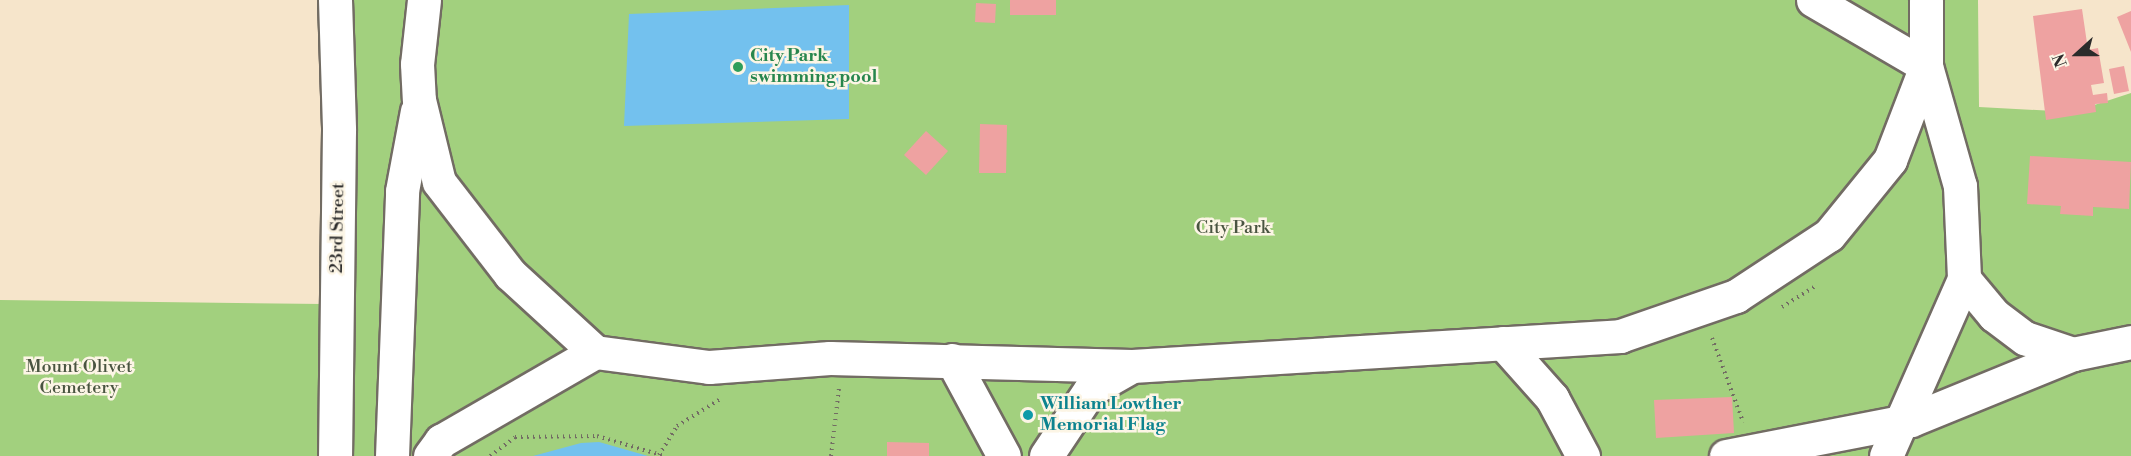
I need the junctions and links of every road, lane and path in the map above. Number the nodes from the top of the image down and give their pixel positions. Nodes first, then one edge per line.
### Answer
1 (335, 0) edge
2 (424, 0) edge
3 (1813, 0) edge
4 (1926, 0) edge
5 (1926, 66) junction
6 (419, 100) junction
7 (1964, 279) junction
8 (1712, 338) dead end
9 (2131, 342) edge
10 (1503, 343) junction
11 (595, 352) junction
12 (2073, 354) junction
13 (844, 358) junction
14 (952, 360) junction
15 (756, 363) junction
16 (1132, 366) junction
17 (1903, 422) junction
18 (1739, 454) edge
19 (662, 455) edge
20 (335, 456) edge
21 (392, 456) edge
22 (430, 456) edge
23 (490, 456) edge
24 (831, 456) edge
25 (1004, 456) edge
26 (1046, 456) edge
27 (1583, 456) edge
28 (1886, 456) edge

1 - 20 street, 23rd Street
2 - 6 street
3 - 5 street
4 - 5 street
5 - 7 street
5 - 10 street
6 - 11 street
6 - 21 street
7 - 12 street
7 - 17 street
8 - 18 path
9 - 12 street
10 - 16 street
10 - 27 street
11 - 15 street
11 - 22 street
12 - 17 street
13 - 14 street
13 - 15 street
13 - 24 path
14 - 16 street
14 - 25 street
15 - 19 path
16 - 26 street
17 - 18 street
17 - 28 street
19 - 23 path

